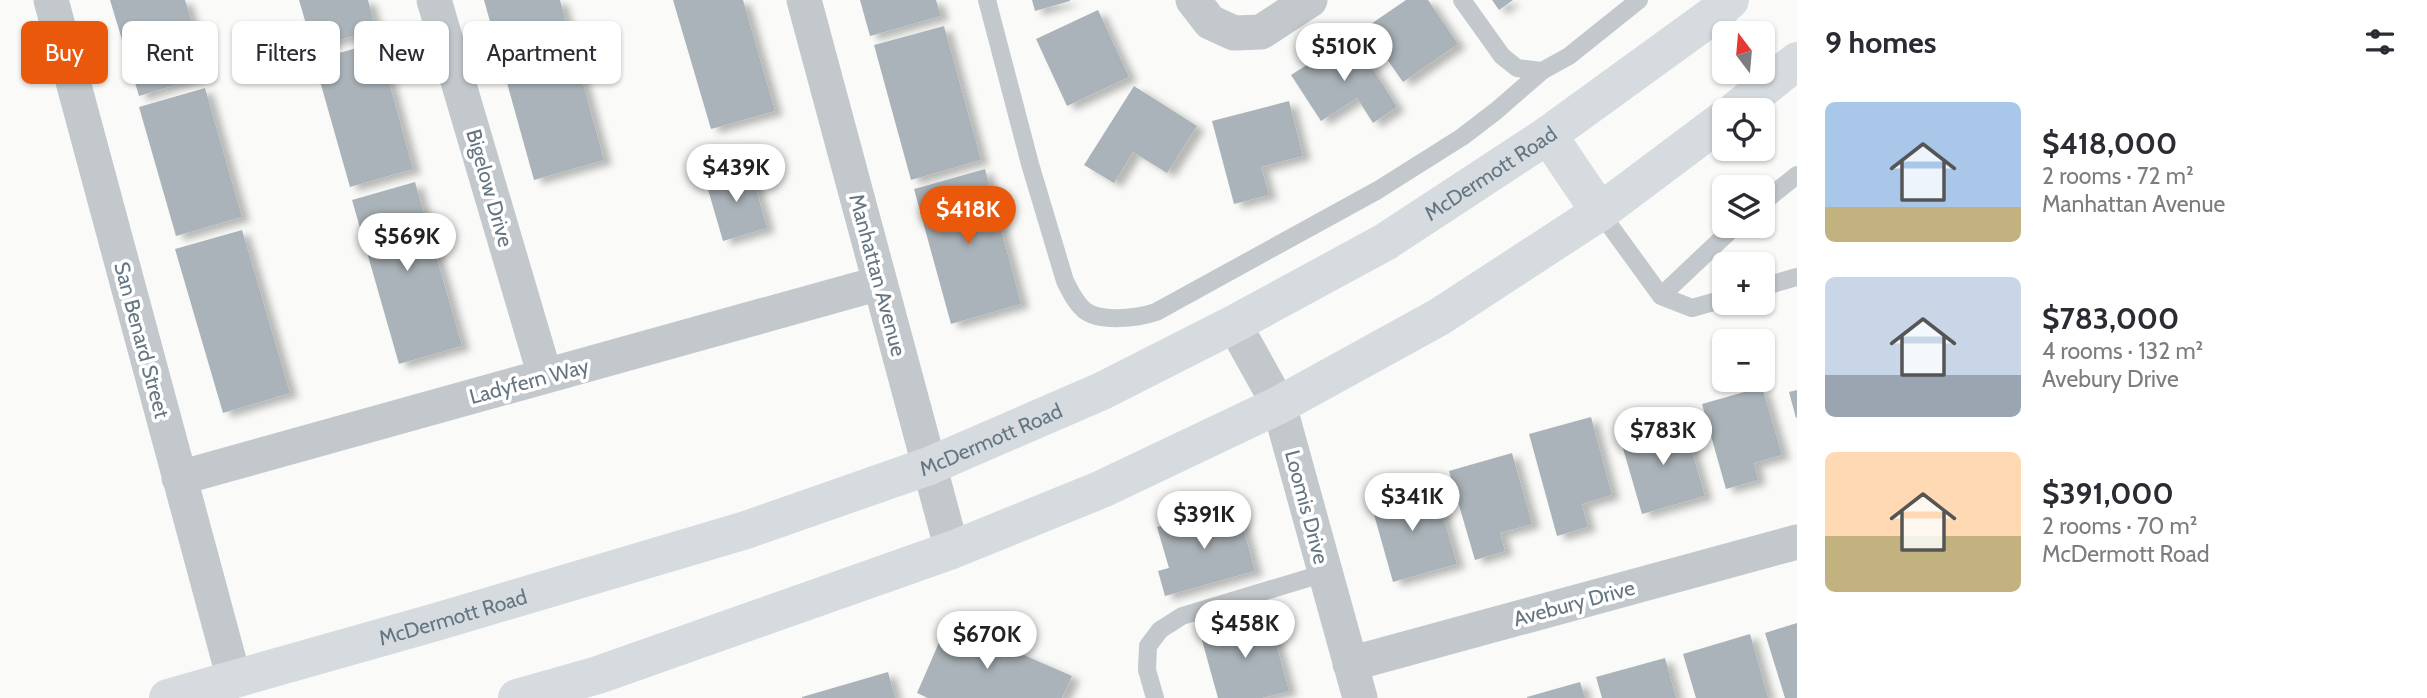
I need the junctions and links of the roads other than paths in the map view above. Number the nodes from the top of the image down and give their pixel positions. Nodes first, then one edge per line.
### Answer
1 (51, 0) edge
2 (434, 0) edge
3 (804, 0) edge
4 (987, 0) edge
5 (1193, 0) edge
6 (1310, 0) edge
7 (1462, 0) edge
8 (1640, 0) edge
9 (1730, 0) edge
10 (1797, 61) edge
11 (1542, 71) junction
12 (1751, 98) edge
13 (1712, 128) edge
14 (1548, 135) junction
15 (1797, 175) edge
16 (1775, 193) edge
17 (1600, 212) junction
18 (1722, 238) edge
19 (1797, 277) edge
20 (1775, 283) edge
21 (880, 284) junction
22 (1661, 296) junction
23 (1712, 303) edge
24 (1234, 324) junction
25 (545, 376) junction
26 (1279, 405) junction
27 (929, 466) junction
28 (179, 478) junction
29 (1797, 542) edge
30 (952, 550) junction
31 (1325, 573) junction
32 (1350, 664) junction
33 (236, 689) edge
34 (168, 698) edge
35 (517, 698) edge
36 (1155, 698) edge
37 (1360, 698) edge

1 - 28 street, San Benard Street
2 - 25 street, Bigelow Drive
3 - 21 street, Manhattan Avenue
4 - 11 lane
5 - 6 street
7 - 11 lane
8 - 11 lane
9 - 14 main road, McDermott Road
10 - 12 main road
13 - 17 main road
14 - 17 main road
14 - 24 main road, McDermott Road
15 - 16 lane
17 - 22 lane
17 - 26 main road
18 - 22 lane
19 - 20 lane
21 - 25 street, Ladyfern Way
21 - 27 street, Manhattan Avenue
22 - 23 lane
24 - 26 street, Loomis Drive
24 - 27 main road, McDermott Road
25 - 28 street, Ladyfern Way
26 - 30 main road
26 - 31 street, Loomis Drive
27 - 30 street, Manhattan Avenue
27 - 33 main road, McDermott Road
28 - 33 street, San Benard Street
29 - 32 street, Avebury Drive
30 - 35 main road
31 - 32 street, Loomis Drive
31 - 36 lane
32 - 37 street, Loomis Drive
33 - 34 main road, McDermott Road

